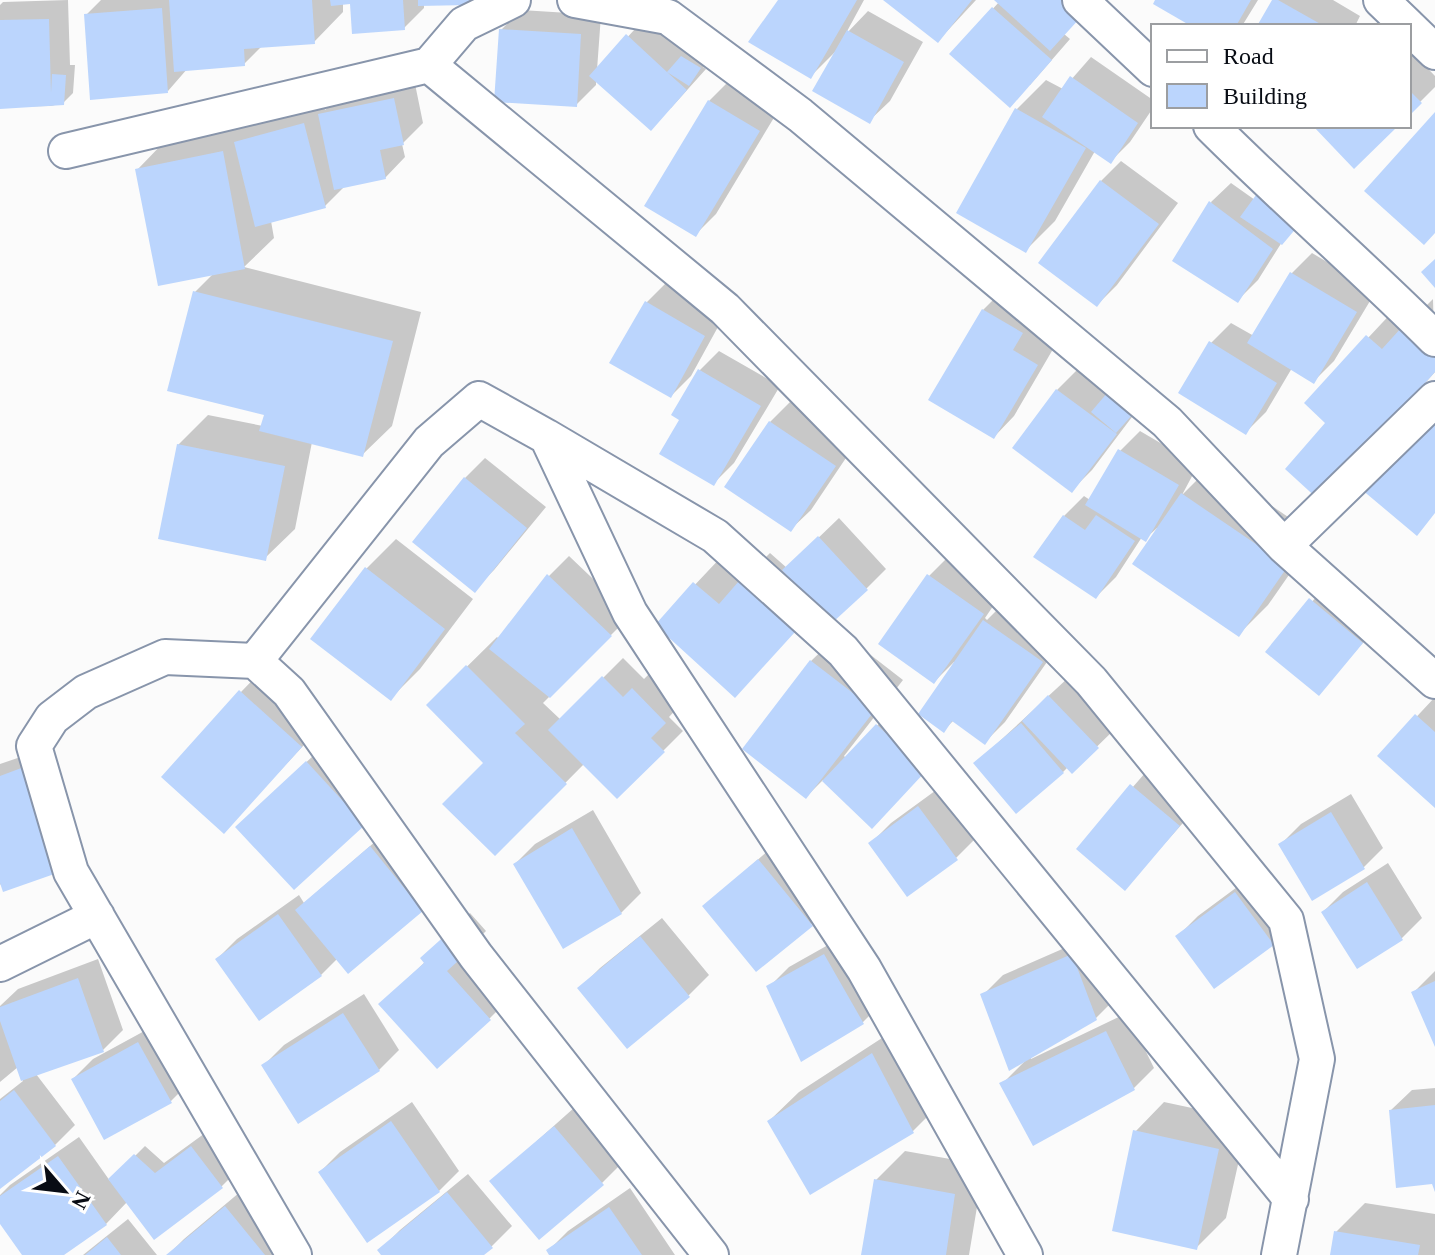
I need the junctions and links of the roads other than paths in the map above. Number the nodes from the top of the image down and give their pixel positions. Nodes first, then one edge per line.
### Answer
1 (513, 0) edge
2 (575, 0) edge
3 (1080, 0) edge
4 (1381, 0) edge
5 (1406, 24) edge
6 (1411, 29) edge
7 (1435, 52) edge
8 (429, 65) junction
9 (1151, 67) edge
10 (1213, 128) edge
11 (66, 151) dead end
12 (1435, 339) edge
13 (1435, 399) edge
14 (547, 437) junction
15 (1284, 546) junction
16 (255, 661) junction
17 (1435, 681) edge
18 (97, 916) junction
19 (0, 964) edge
20 (1291, 1199) junction
21 (294, 1255) edge
22 (711, 1255) edge
23 (1025, 1255) edge
24 (1279, 1255) edge

1 - 8 street
2 - 15 street
3 - 9 street
4 - 5 street
6 - 7 street
8 - 11 street
8 - 20 street
10 - 12 street
13 - 15 street
14 - 16 street
14 - 20 street
14 - 23 street
15 - 17 street
16 - 18 street
16 - 22 street
18 - 19 street
18 - 21 street
20 - 24 street

